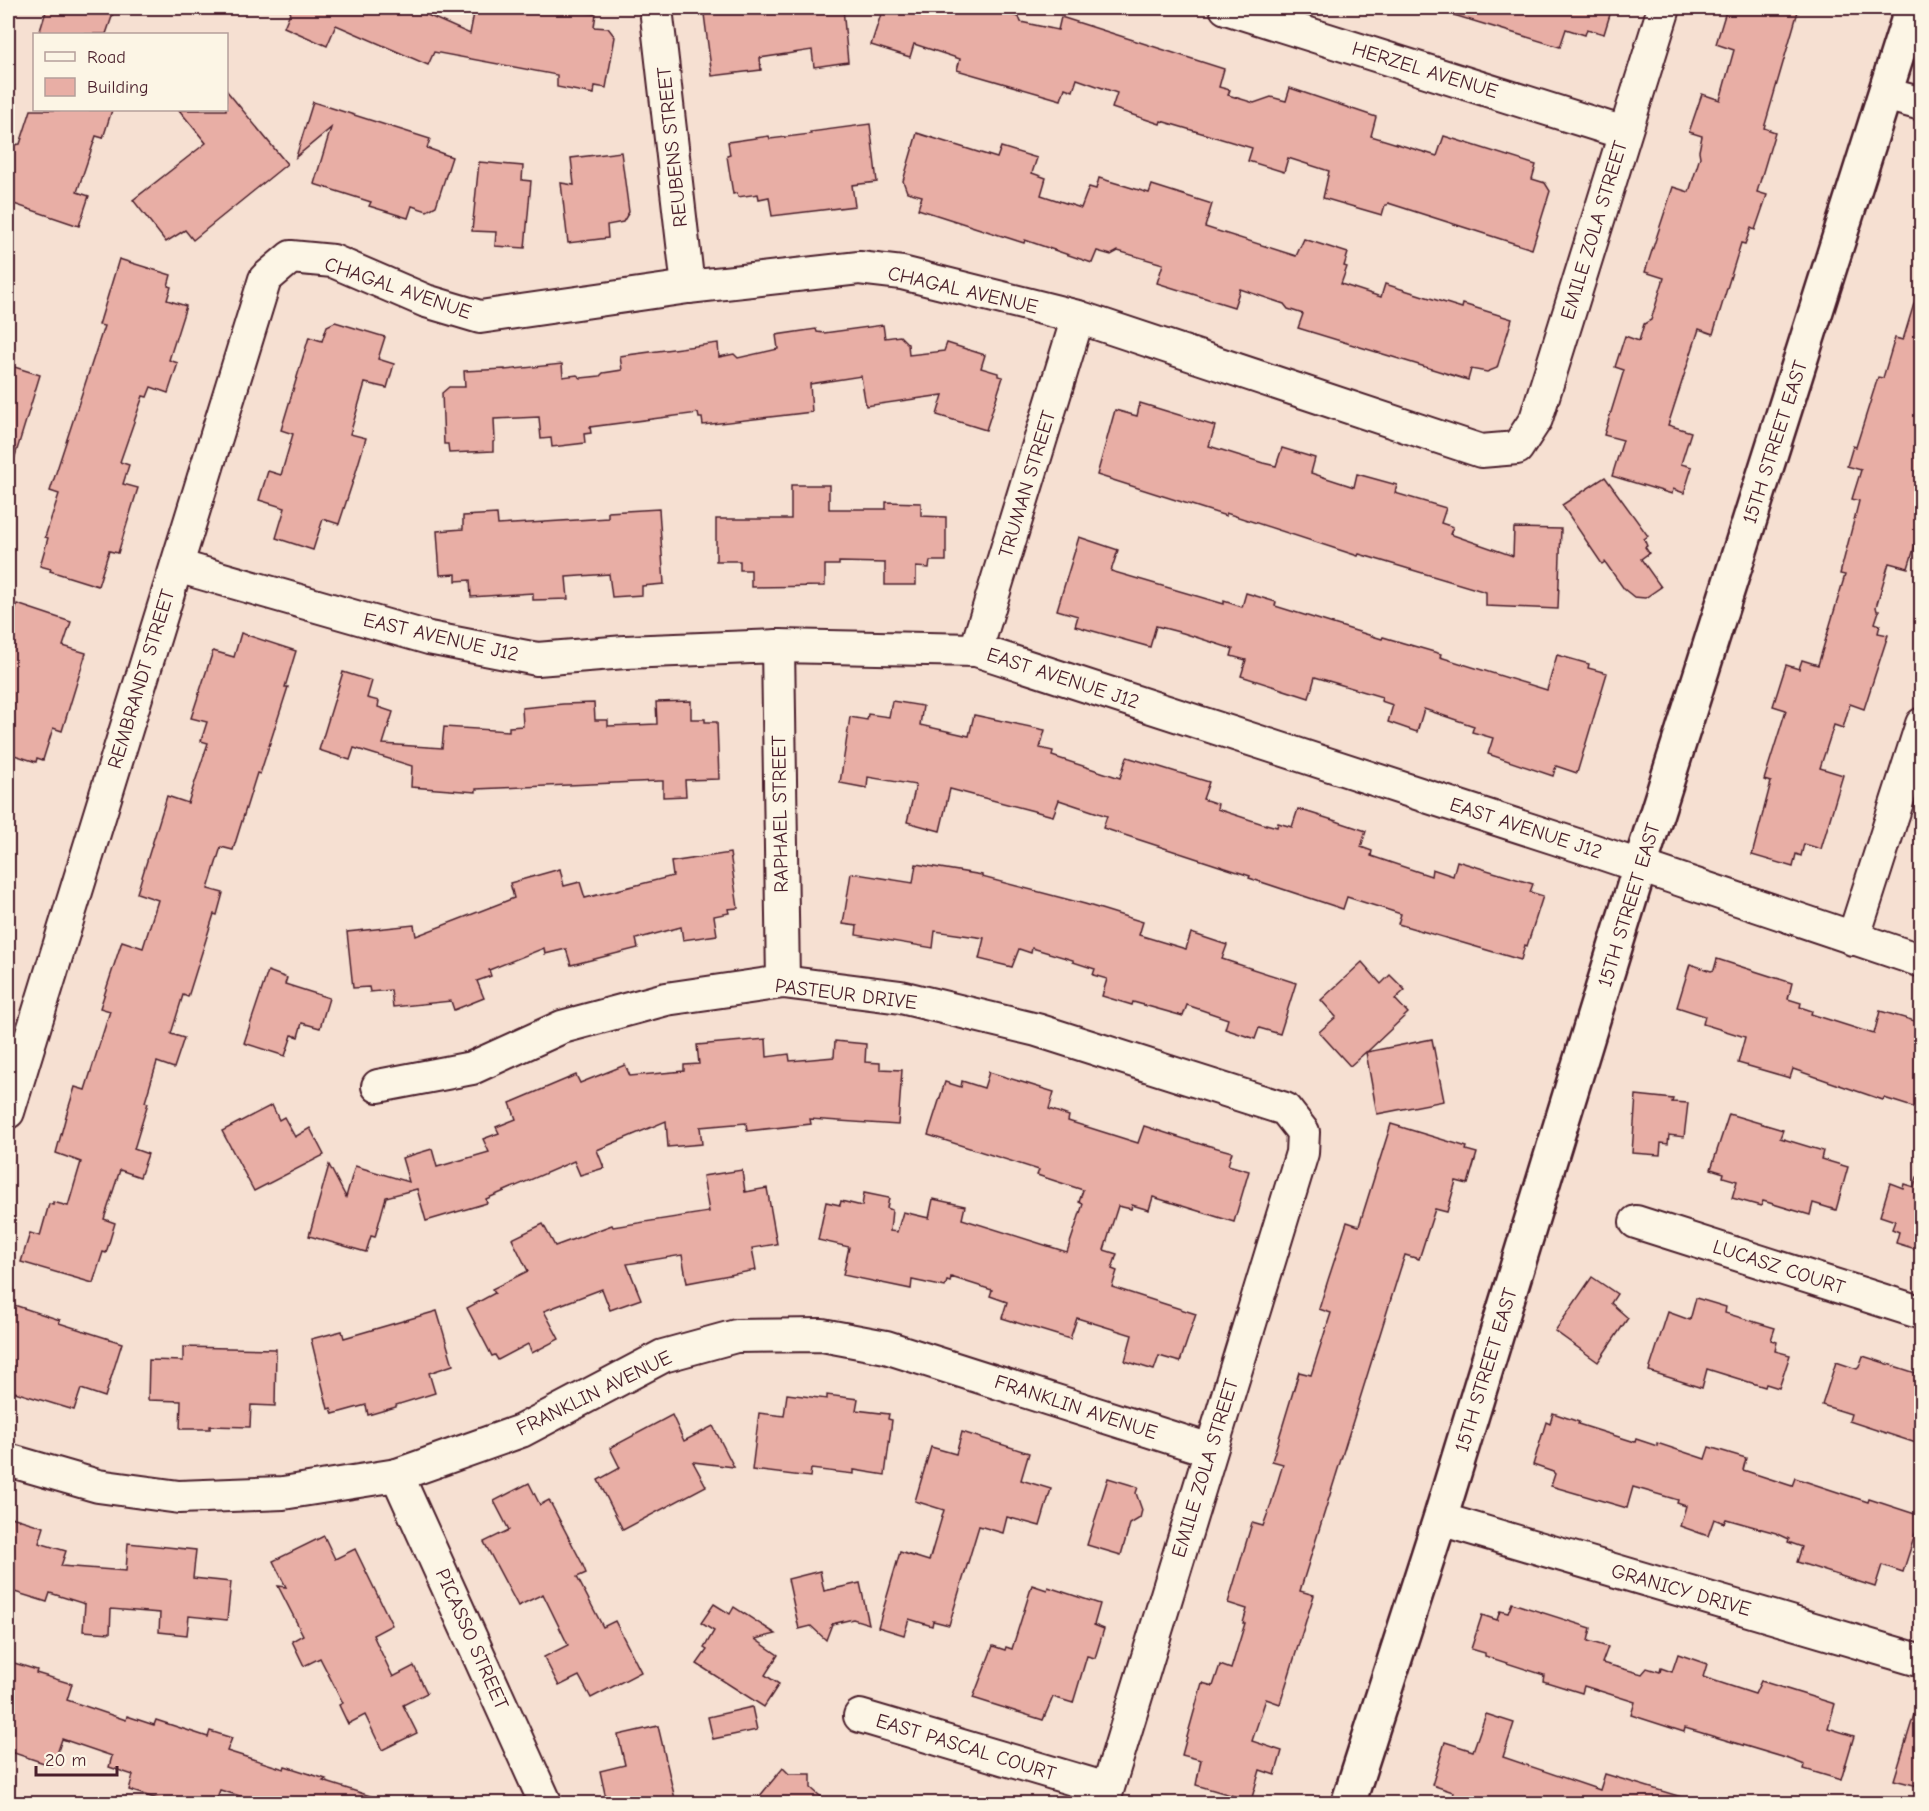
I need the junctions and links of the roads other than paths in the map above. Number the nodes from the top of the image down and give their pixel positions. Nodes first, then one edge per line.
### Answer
1 (656, 8) edge
2 (1226, 8) edge
3 (1664, 8) edge
4 (1912, 8) edge
5 (1886, 94) junction
6 (1922, 104) edge
7 (1624, 133) junction
8 (291, 257) joint
9 (688, 287) junction
10 (1078, 317) junction
11 (1517, 448) joint
12 (177, 566) junction
13 (778, 646) junction
14 (975, 650) junction
15 (1922, 724) edge
16 (1640, 866) junction
17 (1853, 939) junction
18 (1922, 961) edge
19 (783, 982) junction
20 (378, 1086) dead end
21 (8, 1112) edge
22 (1303, 1132) joint
23 (1636, 1222) dead end
24 (1922, 1313) edge
25 (1210, 1450) junction
26 (8, 1460) edge
27 (398, 1475) junction
28 (1440, 1519) junction
29 (1922, 1661) edge
30 (860, 1716) dead end
31 (1105, 1796) edge
32 (546, 1803) edge
33 (1348, 1803) edge

1 - 9 street, REUBENS STREET
2 - 7 street, HERZEL AVENUE
3 - 7 street, EMILE ZOLA STREET
4 - 5 street, 15TH STREET EAST
5 - 6 street
5 - 16 street, 15TH STREET EAST
7 - 11 street, EMILE ZOLA STREET
8 - 9 street, CHAGAL AVENUE
8 - 12 street, REMBRANDT STREET
9 - 10 street, CHAGAL AVENUE
10 - 11 street, CHAGAL AVENUE
10 - 14 street, TRUMAN STREET
12 - 13 street, EAST AVENUE J12
12 - 21 street, REMBRANDT STREET
13 - 14 street, EAST AVENUE J12
13 - 19 street, RAPHAEL STREET
14 - 16 street, EAST AVENUE J12
15 - 17 street
16 - 17 street, EAST AVENUE J12
16 - 28 street, 15TH STREET EAST
17 - 18 street, EAST AVENUE J12
19 - 20 street, PASTEUR DRIVE
19 - 22 street, PASTEUR DRIVE
22 - 25 street, EMILE ZOLA STREET
23 - 24 street, LUCASZ COURT
25 - 27 street, FRANKLIN AVENUE
25 - 31 street, EMILE ZOLA STREET
26 - 27 street, FRANKLIN AVENUE
27 - 32 street, PICASSO STREET
28 - 29 street, GRANICY DRIVE
28 - 33 street, 15TH STREET EAST
30 - 31 street, EAST PASCAL COURT

